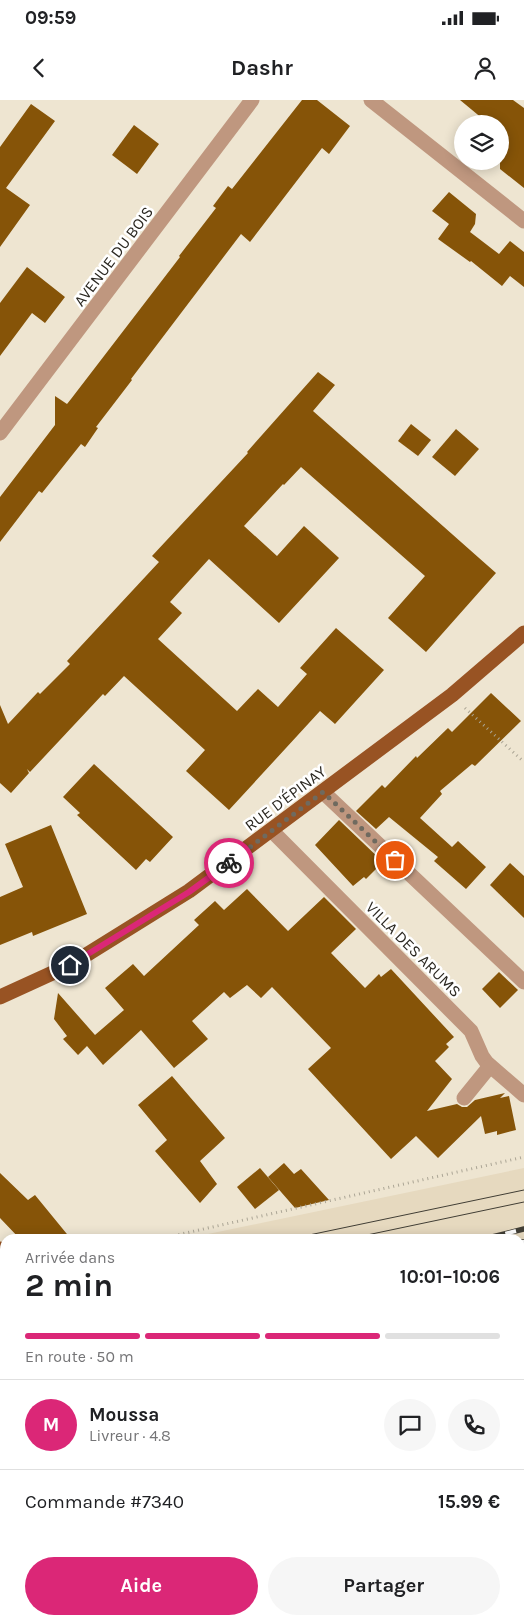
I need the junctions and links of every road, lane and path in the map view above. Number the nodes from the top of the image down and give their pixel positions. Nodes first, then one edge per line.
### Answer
1 (252, 100) edge
2 (371, 100) edge
3 (524, 220) edge
4 (0, 433) edge
5 (523, 635) edge
6 (452, 696) junction
7 (524, 762) edge
8 (323, 792) junction
9 (272, 831) junction
10 (524, 982) edge
11 (0, 997) edge
12 (490, 1066) junction
13 (524, 1095) edge
14 (464, 1098) dead end
15 (524, 1157) edge
16 (181, 1234) edge

1 - 4 street, AVENUE DU BOIS
2 - 3 street
5 - 6 main road, RUE D'ÉPINAY
6 - 7 path
6 - 8 main road, RUE D'ÉPINAY
8 - 9 main road, RUE D'ÉPINAY
8 - 10 street
9 - 11 main road, RUE D'ÉPINAY
9 - 12 street, VILLA DES ARUMS
12 - 13 street, VILLA DES ARUMS
12 - 14 street
15 - 16 path

